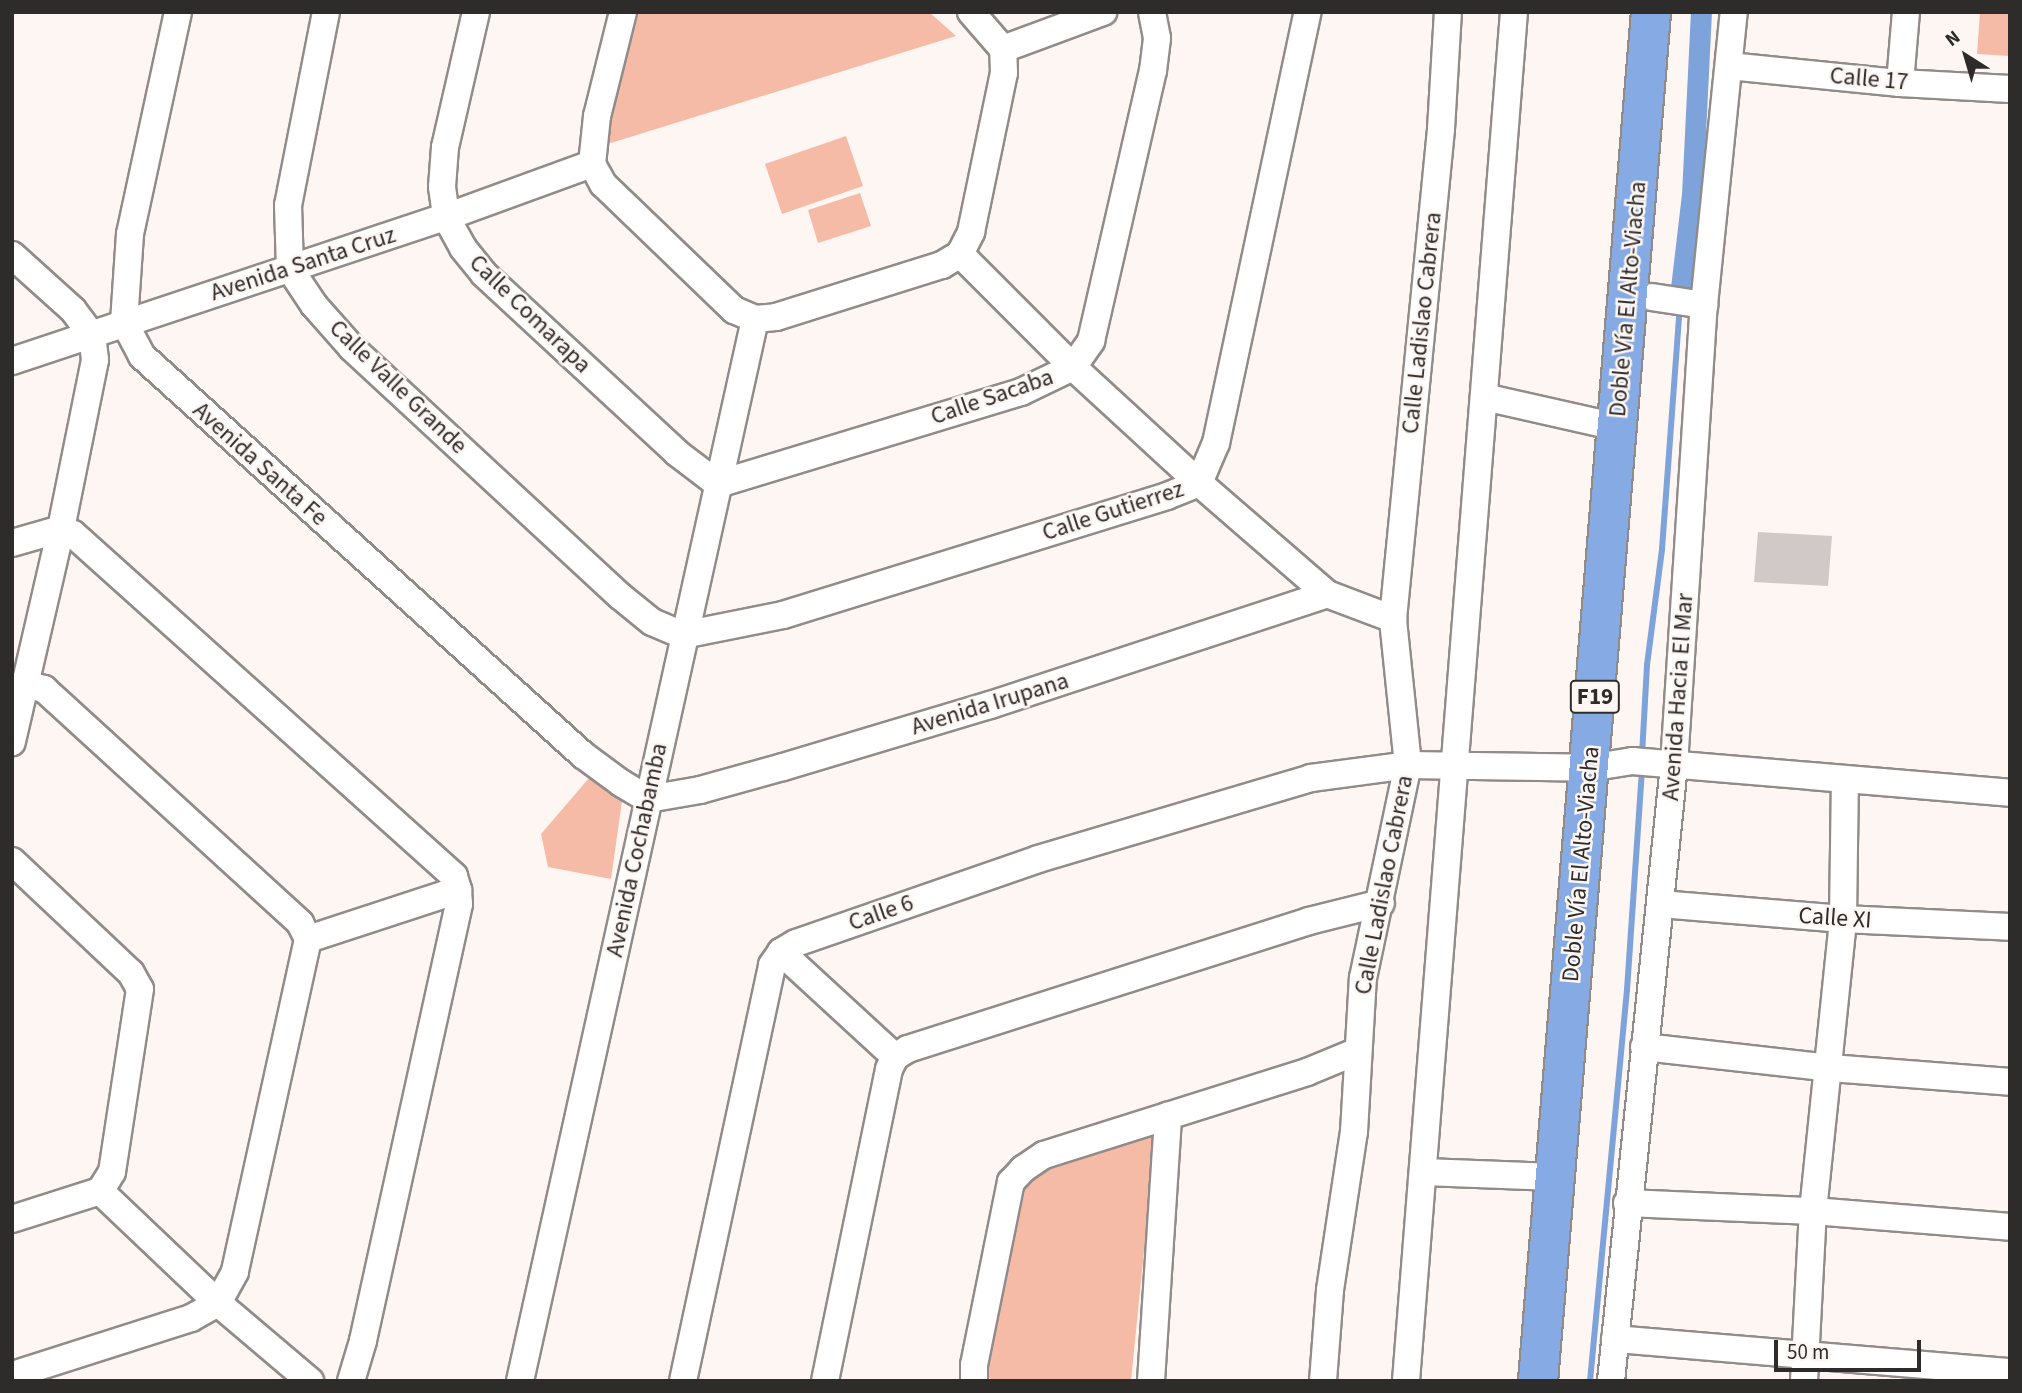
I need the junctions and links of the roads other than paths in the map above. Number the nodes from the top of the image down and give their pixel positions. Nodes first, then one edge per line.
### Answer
1 (178, 12) edge
2 (326, 12) edge
3 (476, 12) edge
4 (622, 12) edge
5 (971, 12) edge
6 (1103, 12) edge
7 (1152, 12) edge
8 (1308, 12) edge
9 (1448, 12) edge
10 (1514, 12) edge
11 (1651, 12) edge
12 (1676, 12) edge
13 (1734, 12) edge
14 (1906, 12) edge
15 (1003, 49) junction
16 (1729, 66) junction
17 (1900, 83) junction
18 (2010, 89) edge
19 (592, 164) junction
20 (446, 217) junction
21 (960, 254) junction
22 (12, 255) edge
23 (290, 269) junction
24 (1652, 297) junction
25 (1704, 304) junction
26 (755, 319) junction
27 (124, 323) junction
28 (92, 335) junction
29 (12, 360) edge
30 (1073, 367) junction
31 (1484, 397) junction
32 (1617, 427) junction
33 (1199, 483) junction
34 (718, 484) junction
35 (61, 528) junction
36 (12, 543) edge
37 (1327, 594) junction
38 (1393, 619) junction
39 (683, 635) junction
40 (18, 685) edge
41 (12, 742) edge
42 (1633, 764) junction
43 (1408, 765) junction
44 (1455, 768) junction
45 (1845, 780) junction
46 (2010, 793) edge
47 (649, 799) junction
48 (12, 861) edge
49 (458, 890) junction
50 (1381, 902) junction
51 (1660, 904) junction
52 (1843, 919) junction
53 (2010, 927) edge
54 (308, 939) junction
55 (781, 952) junction
56 (1644, 1047) junction
57 (1358, 1051) junction
58 (895, 1058) junction
59 (1830, 1068) junction
60 (2010, 1082) edge
61 (1168, 1116) junction
62 (1424, 1172) junction
63 (1555, 1177) junction
64 (100, 1191) junction
65 (1627, 1203) junction
66 (1813, 1211) junction
67 (12, 1219) edge
68 (2010, 1227) edge
69 (218, 1303) junction
70 (1615, 1339) junction
71 (1806, 1354) junction
72 (2010, 1372) edge
73 (12, 1375) edge
74 (310, 1381) edge
75 (351, 1381) edge
76 (520, 1381) edge
77 (683, 1381) edge
78 (825, 1381) edge
79 (974, 1381) edge
80 (1151, 1381) edge
81 (1323, 1381) edge
82 (1406, 1381) edge
83 (1538, 1381) edge
84 (1563, 1381) edge
85 (1611, 1381) edge
86 (1804, 1381) edge

1 - 27 street
2 - 23 street
3 - 20 street, Calle Comarapa
4 - 19 street
5 - 15 street
6 - 15 street
7 - 30 street, Calle Sacaba
8 - 33 street, Calle Gutierrez
9 - 38 street, Calle Ladislao Cabrera
10 - 31 street
11 - 32 highway, Doble Vía El Alto-Viacha / F19
12 - 24 highway, Doble Vía El Alto-Viacha / F19
13 - 16 street, Avenida Hacia El Mar
14 - 17 street
15 - 21 street
16 - 17 street, Calle 17
16 - 25 street, Avenida Hacia El Mar
17 - 18 street, Calle 17
19 - 20 street, Avenida Santa Cruz
19 - 26 street
20 - 23 street, Avenida Santa Cruz
20 - 34 street, Calle Comarapa
21 - 26 street
21 - 30 street
22 - 28 street
23 - 27 street, Avenida Santa Cruz
23 - 39 street, Calle Valle Grande
24 - 25 street
24 - 42 highway, Doble Vía El Alto-Viacha / F19
25 - 42 street, Avenida Hacia El Mar
26 - 34 street, Avenida Cochabamba
27 - 28 street, Avenida Santa Cruz
27 - 47 street, Avenida Santa Fe
28 - 29 street, Avenida Santa Cruz
28 - 35 street
30 - 33 street
30 - 34 street, Calle Sacaba
31 - 32 street
31 - 44 street
32 - 42 highway, Doble Vía El Alto-Viacha / F19
33 - 37 street
33 - 39 street, Calle Gutierrez
34 - 39 street, Avenida Cochabamba
35 - 36 street
35 - 40 street
35 - 49 street
37 - 38 street
37 - 47 street, Avenida Irupana
38 - 43 street, Calle Ladislao Cabrera
39 - 47 street, Avenida Cochabamba
40 - 41 street
40 - 54 street
42 - 44 street, Calle 6
42 - 45 street, Calle 6
42 - 51 street, Avenida Hacia El Mar
42 - 63 highway, Doble Vía El Alto-Viacha / F19
42 - 84 highway, Doble Vía El Alto-Viacha / F19
43 - 44 street, Calle 6
43 - 50 street, Calle Ladislao Cabrera
43 - 55 street, Calle 6
44 - 62 street
45 - 46 street, Calle 6
45 - 52 street
47 - 76 street, Avenida Cochabamba
48 - 64 street
49 - 54 street
49 - 75 street
50 - 57 street, Calle Ladislao Cabrera
50 - 58 street
51 - 52 street, Calle XI
51 - 56 street, Avenida Hacia El Mar
52 - 53 street, Calle XI
52 - 59 street
54 - 69 street
55 - 58 street
55 - 77 street
56 - 59 street
56 - 65 street, Avenida Hacia El Mar
57 - 61 street
57 - 81 street, Calle Ladislao Cabrera
58 - 78 street
59 - 60 street
59 - 66 street
61 - 79 street
61 - 80 street
62 - 63 street
62 - 82 street
63 - 83 highway, Doble Vía El Alto-Viacha / F19
64 - 67 street
64 - 69 street
65 - 66 street
65 - 70 street, Avenida Hacia El Mar
66 - 68 street
66 - 71 street
69 - 73 street
69 - 74 street
70 - 71 street
70 - 85 street, Avenida Hacia El Mar
71 - 72 street
71 - 86 street

